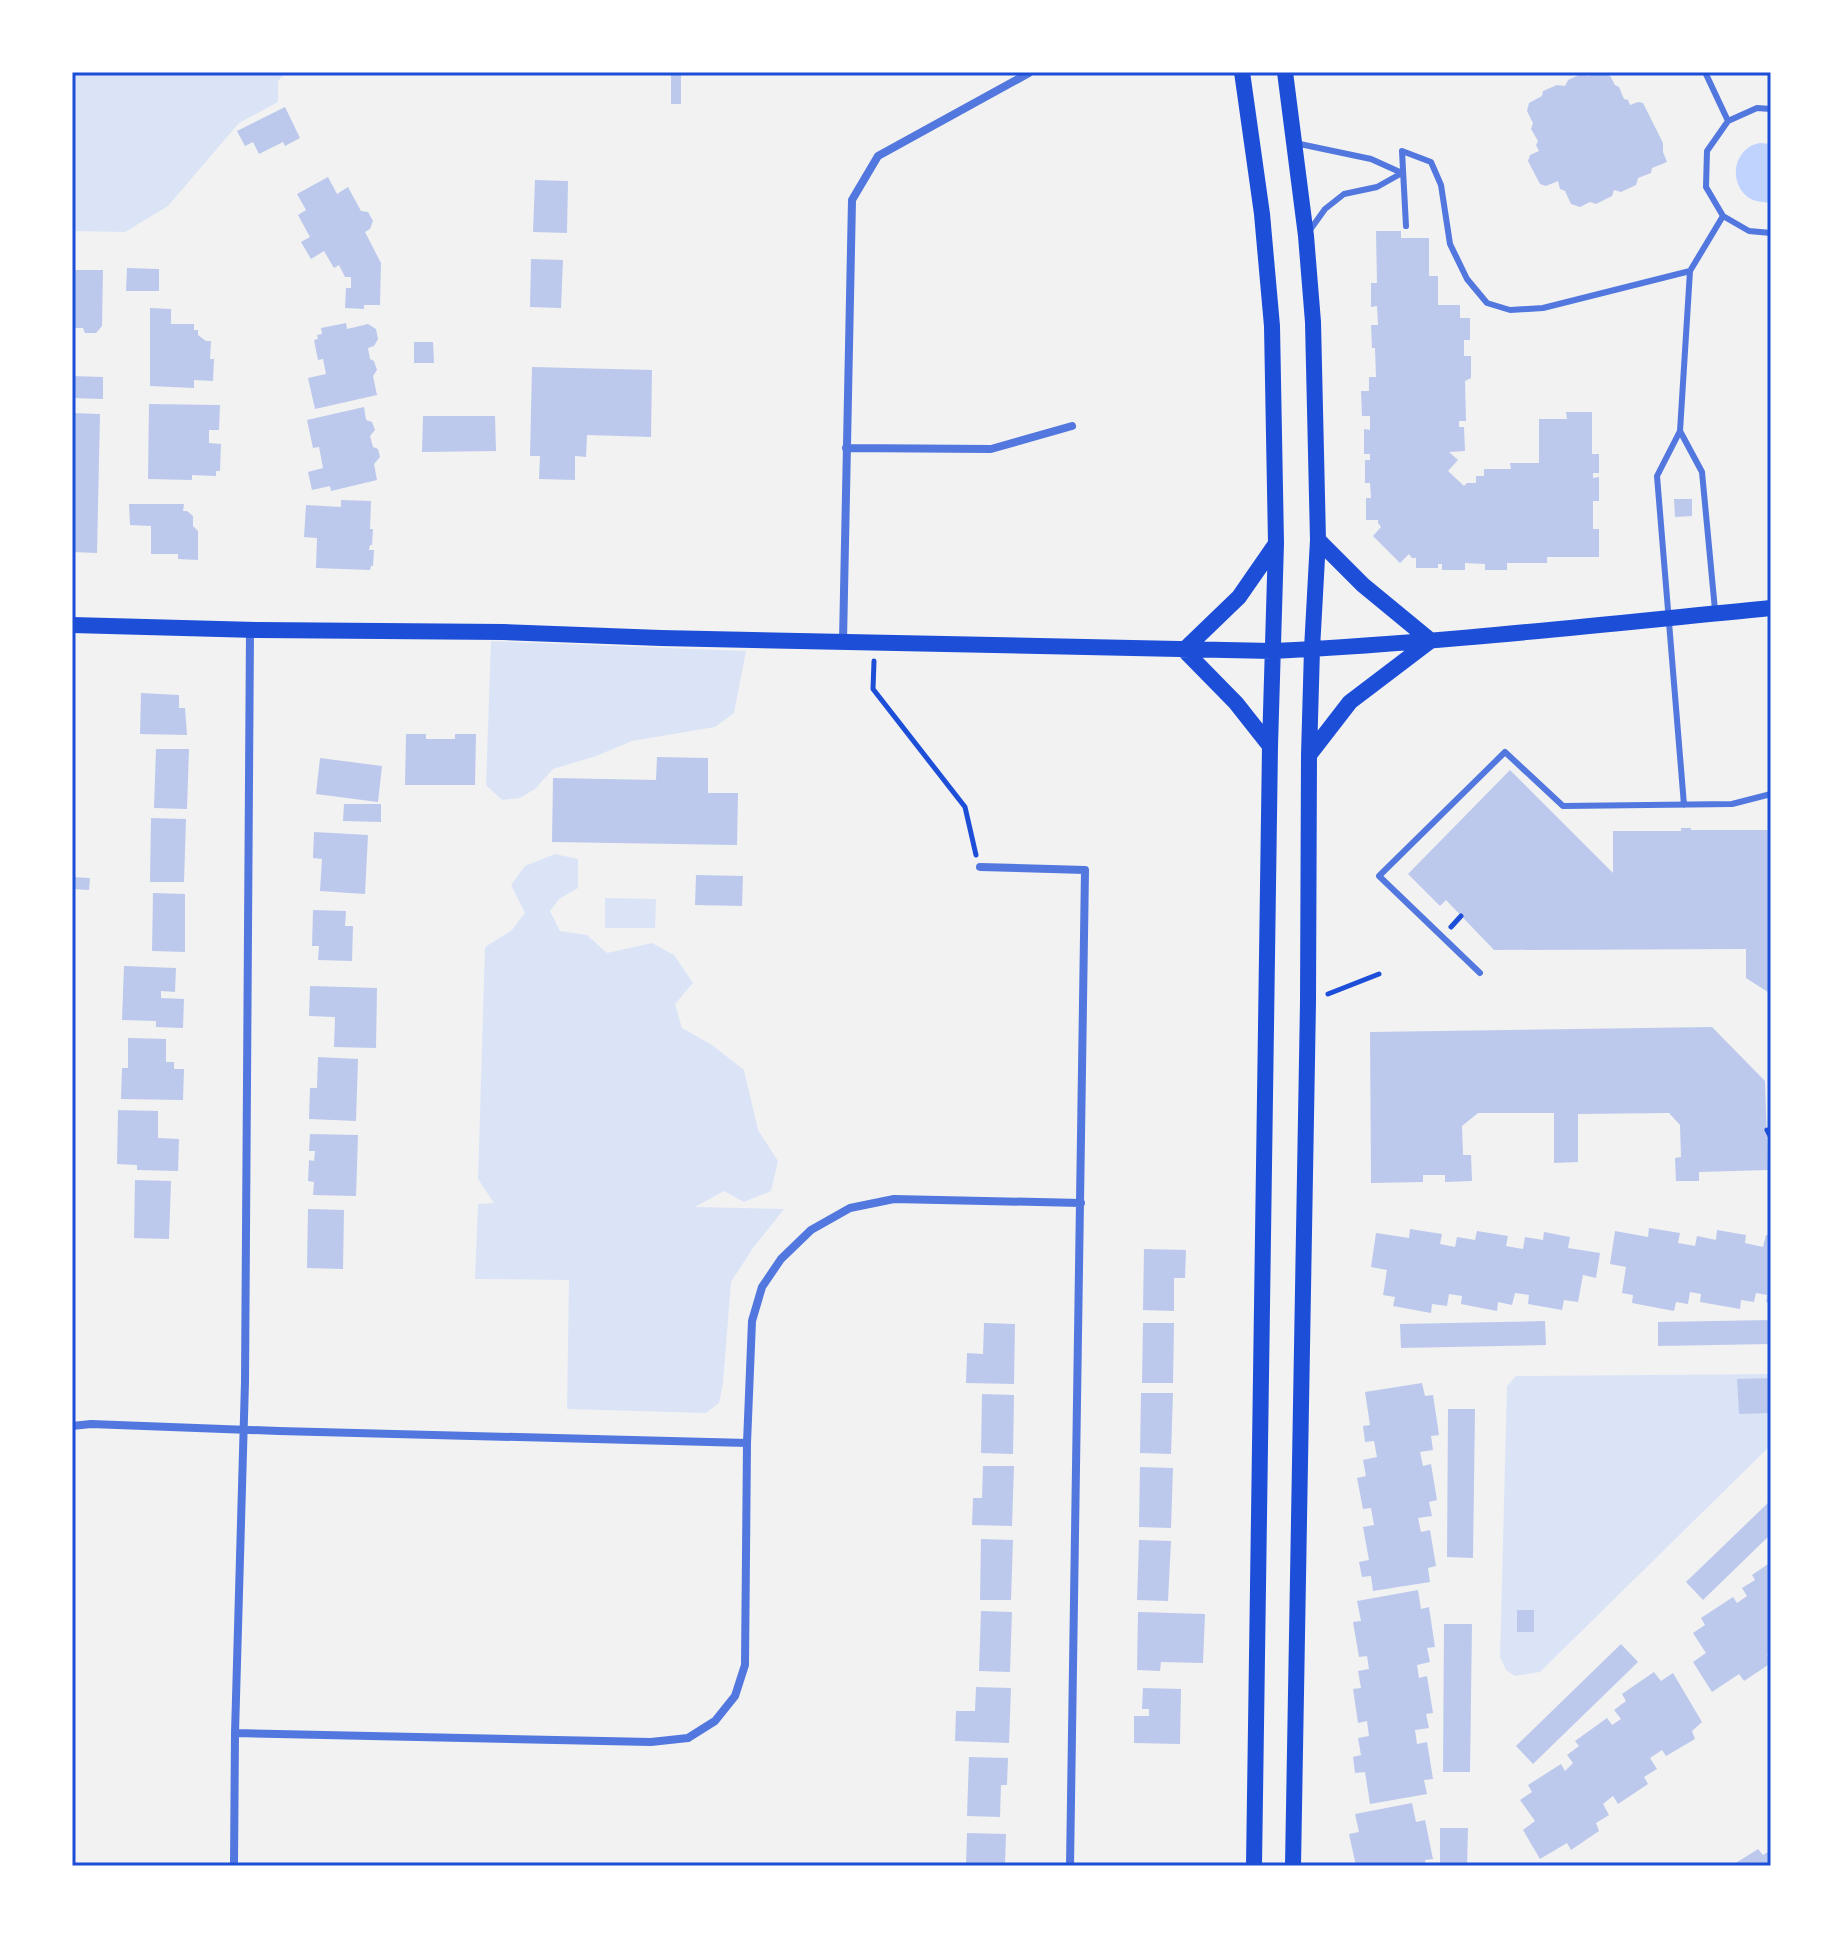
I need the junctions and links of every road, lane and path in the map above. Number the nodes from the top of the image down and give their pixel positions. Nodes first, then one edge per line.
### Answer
1 (1242, 72) edge
2 (1285, 72) edge
3 (1705, 72) edge
4 (1029, 73) edge
5 (1771, 109) edge
6 (1728, 121) junction
7 (1294, 143) junction
8 (1402, 173) junction
9 (1723, 216) junction
10 (1406, 226) dead end
11 (1771, 233) edge
12 (1306, 236) junction
13 (1690, 271) junction
14 (1072, 426) dead end
15 (1680, 431) junction
16 (846, 448) junction
17 (1318, 540) junction
18 (1276, 543) junction
19 (1771, 608) edge
20 (1715, 614) junction
21 (1670, 618) junction
22 (72, 625) edge
23 (250, 630) junction
24 (843, 641) junction
25 (1431, 641) junction
26 (875, 642) junction
27 (1312, 649) junction
28 (1184, 650) junction
29 (1273, 651) junction
30 (1270, 746) junction
31 (1309, 755) junction
32 (1771, 794) edge
33 (1684, 805) junction
34 (980, 867) joint
35 (1461, 916) dead end
36 (1449, 928) dead end
37 (1480, 973) dead end
38 (1379, 974) dead end
39 (1308, 1002) junction
40 (1767, 1130) dead end
41 (1771, 1138) edge
42 (1081, 1203) junction
43 (72, 1426) edge
44 (243, 1430) junction
45 (747, 1443) junction
46 (235, 1733) junction
47 (234, 1866) edge
48 (1070, 1866) edge
49 (1254, 1866) edge
50 (1293, 1866) edge

1 - 18 main road
2 - 7 main road
3 - 6 lane
4 - 16 street
5 - 6 lane
6 - 9 lane
7 - 8 lane
7 - 12 main road
8 - 10 lane
8 - 12 lane
8 - 13 lane
9 - 11 lane
9 - 13 lane
12 - 17 main road
13 - 15 lane
14 - 16 street
15 - 20 lane
15 - 21 lane
16 - 24 street
17 - 25 main road
17 - 27 main road
18 - 28 main road
18 - 29 main road
19 - 20 main road
20 - 21 main road
21 - 25 main road
21 - 33 lane
22 - 23 main road
23 - 24 main road
23 - 44 street
24 - 26 main road
25 - 27 main road
25 - 31 main road
26 - 28 main road
26 - 34 path
27 - 29 main road
27 - 31 main road
28 - 29 main road
28 - 30 main road
29 - 30 main road
30 - 49 main road
31 - 39 main road
32 - 33 lane
33 - 37 lane
34 - 42 street
35 - 36 path
38 - 39 path
39 - 50 main road
40 - 41 path
42 - 45 street
42 - 48 street
43 - 44 street
44 - 45 street
44 - 46 street
45 - 46 street
46 - 47 street

